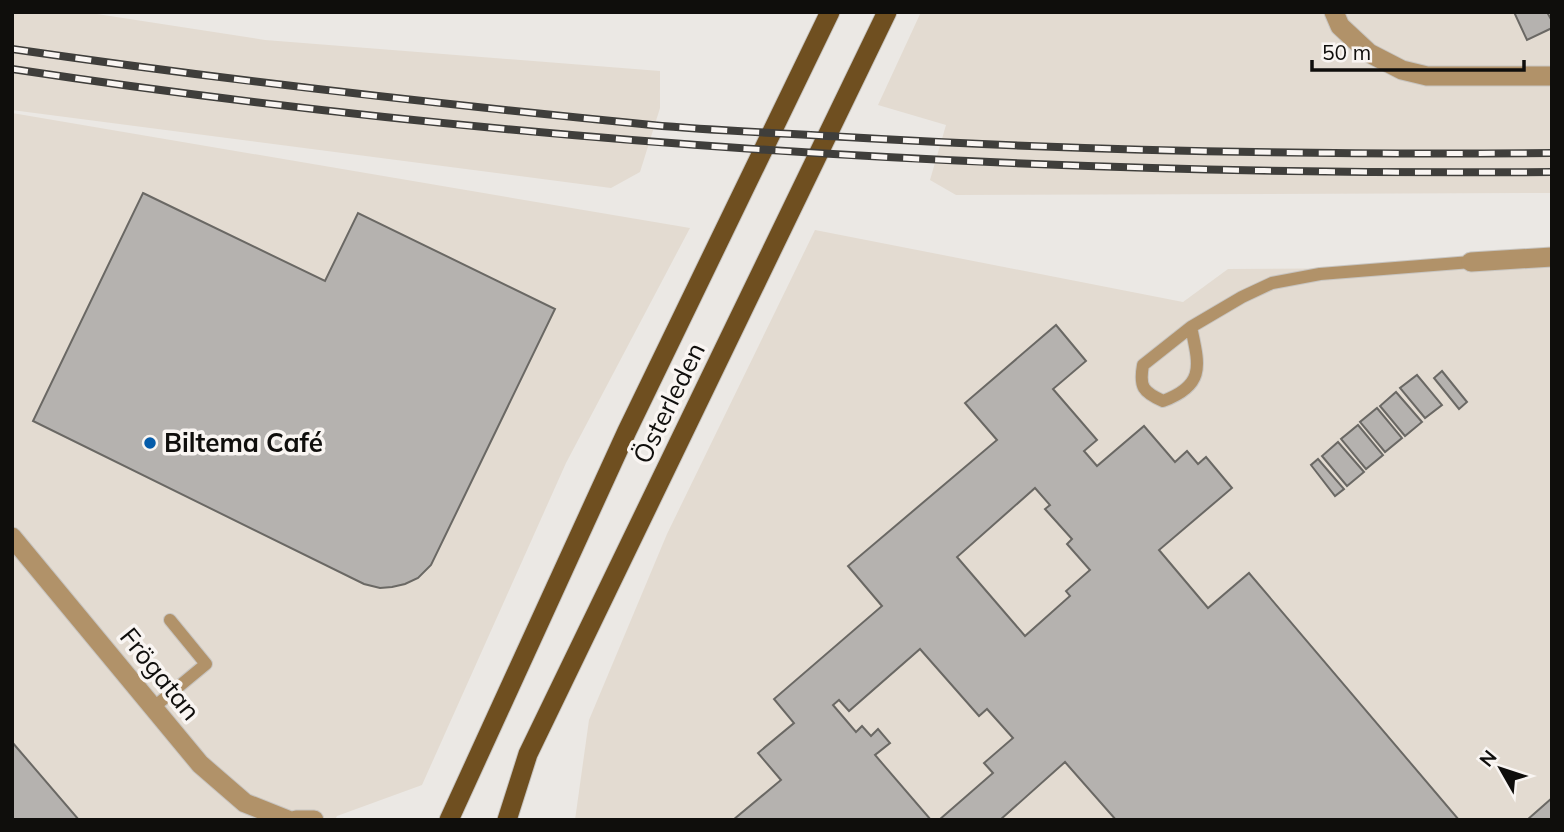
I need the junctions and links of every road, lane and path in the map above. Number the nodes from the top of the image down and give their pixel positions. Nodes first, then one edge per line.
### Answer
1 (830, 12) edge
2 (887, 12) edge
3 (1334, 12) edge
4 (1552, 76) edge
5 (1552, 257) edge
6 (1471, 262) joint
7 (1191, 327) junction
8 (12, 537) edge
9 (170, 620) dead end
10 (154, 708) junction
11 (288, 820) edge
12 (296, 820) edge
13 (314, 820) edge
14 (449, 820) edge
15 (507, 820) edge

1 - 14 main road, Österleden
2 - 15 main road, Österleden
3 - 4 street
5 - 6 street
6 - 7 lane
7 - 7 lane
8 - 10 street, Frögatan
9 - 10 lane
10 - 11 street, Frögatan
12 - 13 street

